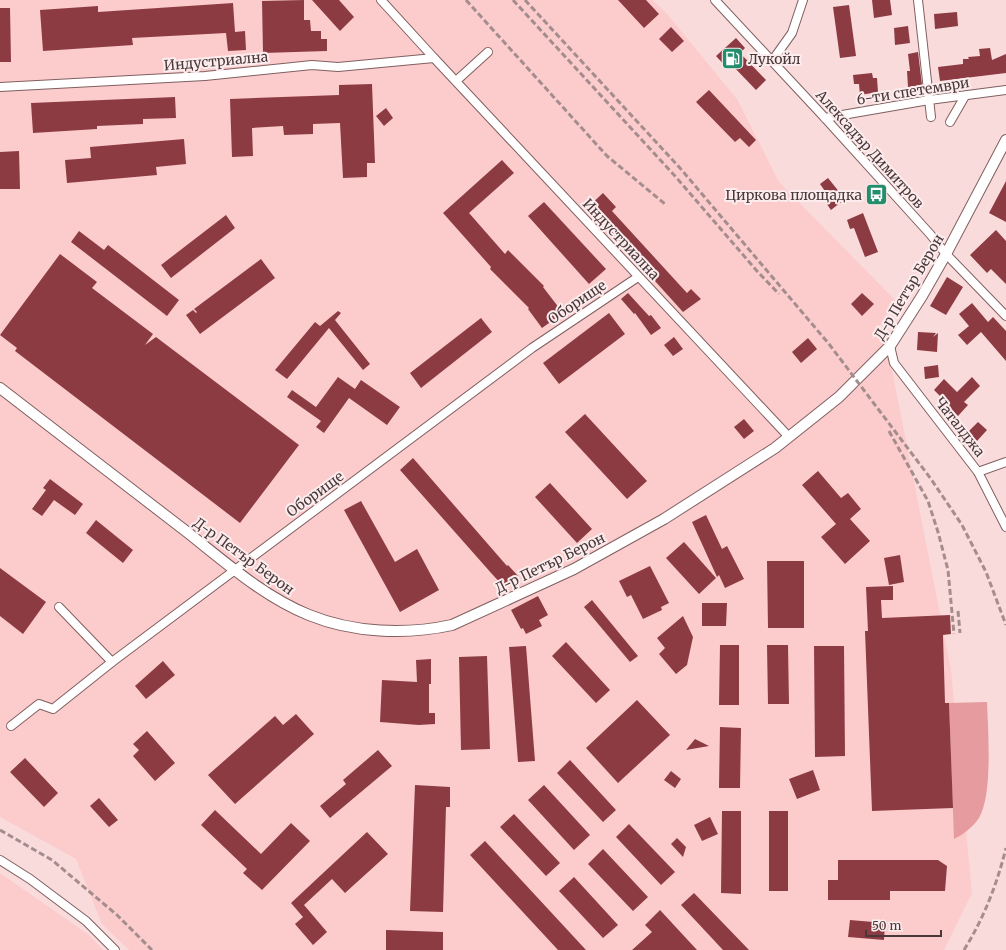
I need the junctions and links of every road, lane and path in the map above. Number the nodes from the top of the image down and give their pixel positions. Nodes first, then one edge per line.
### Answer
1 (381, 0) edge
2 (715, 0) edge
3 (803, 0) edge
4 (918, 0) edge
5 (488, 52) dead end
6 (434, 58) junction
7 (772, 61) junction
8 (456, 81) junction
9 (0, 87) edge
10 (1006, 90) edge
11 (965, 96) junction
12 (929, 100) junction
13 (931, 117) dead end
14 (825, 118) junction
15 (950, 122) dead end
16 (1006, 140) edge
17 (946, 254) junction
18 (638, 276) junction
19 (1006, 316) edge
20 (890, 346) junction
21 (0, 388) edge
22 (789, 437) junction
23 (1006, 462) edge
24 (978, 472) junction
25 (1006, 527) edge
26 (235, 569) junction
27 (59, 607) dead end
28 (112, 662) junction
29 (11, 726) dead end
30 (0, 860) edge
31 (115, 950) edge

1 - 6 street, Индустриална
2 - 7 street, Алексадър Димитров
3 - 7 street
4 - 12 street
5 - 8 street
6 - 8 street, Индустриална
6 - 9 street, Индустриална
7 - 14 street, Алексадър Димитров
8 - 18 street, Индустриална
10 - 11 street, 6-ти спетември
11 - 12 street, 6-ти спетември
11 - 15 street
12 - 13 street
12 - 14 street, 6-ти спетември
14 - 17 street, Алексадър Димитров
16 - 17 street, Д-р Петър Берон
17 - 19 street, Алексадър Димитров
17 - 20 street, Д-р Петър Берон
18 - 22 street, Индустриална
18 - 26 street, Оборище
20 - 22 street, Д-р Петър Берон
20 - 24 street, Чаталджа
21 - 26 street, Д-р Петър Берон
22 - 26 street, Д-р Петър Берон
23 - 24 street
24 - 25 street, Чаталджа
26 - 28 street, Оборище
27 - 28 street
28 - 29 street, Оборище
30 - 31 street

